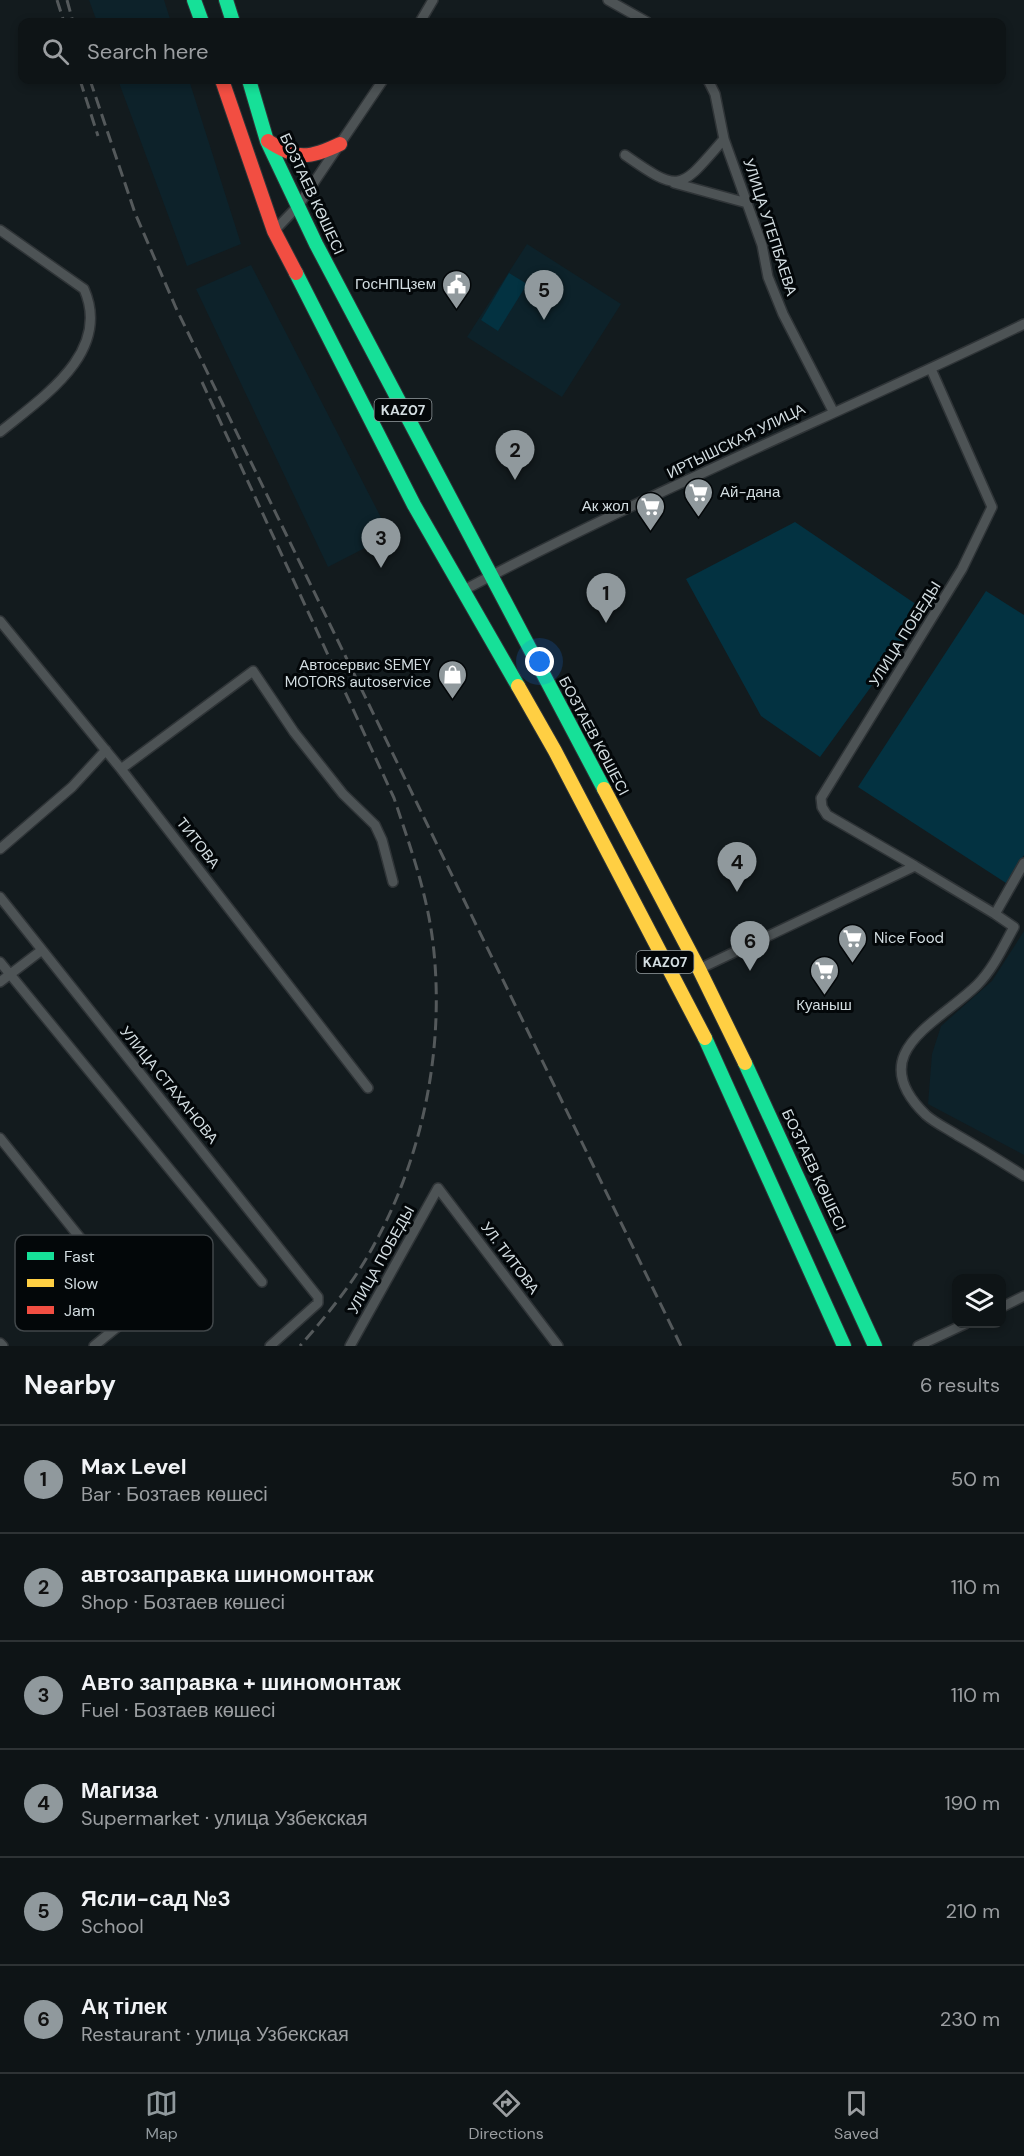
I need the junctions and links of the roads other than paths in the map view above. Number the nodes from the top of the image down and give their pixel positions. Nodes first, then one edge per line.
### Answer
1 (194, 0) edge
2 (226, 0) edge
3 (433, 0) edge
4 (608, 0) edge
5 (201, 18) edge
6 (231, 18) edge
7 (422, 18) edge
8 (640, 18) edge
9 (223, 84) edge
10 (250, 84) edge
11 (380, 84) edge
12 (710, 84) edge
13 (724, 139) junction
14 (267, 141) junction
15 (340, 144) junction
16 (625, 155) dead end
17 (672, 183) junction
18 (747, 203) junction
19 (298, 206) junction
20 (0, 230) edge
21 (274, 231) junction
22 (1024, 324) edge
23 (931, 369) junction
24 (833, 411) junction
25 (0, 432) edge
26 (490, 576) junction
27 (464, 590) junction
28 (0, 621) edge
29 (106, 750) junction
30 (121, 769) junction
31 (0, 849) edge
32 (1024, 863) edge
33 (915, 867) junction
34 (393, 882) dead end
35 (0, 897) edge
36 (995, 914) junction
37 (42, 950) junction
38 (0, 962) edge
39 (699, 969) junction
40 (10, 974) junction
41 (0, 982) edge
42 (368, 1088) dead end
43 (0, 1138) edge
44 (1024, 1176) edge
45 (438, 1188) joint
46 (78, 1235) edge
47 (262, 1282) dead end
48 (1024, 1296) edge
49 (1006, 1304) edge
50 (955, 1328) edge
51 (112, 1331) edge
52 (94, 1346) edge
53 (270, 1346) edge
54 (350, 1346) edge
55 (558, 1346) edge
56 (844, 1346) edge
57 (875, 1346) edge
58 (918, 1346) edge

1 - 5 highway
2 - 6 highway
3 - 7 street
4 - 8 street
9 - 21 highway, KAZ07
10 - 14 highway, БОЗТАЕВ КӨШЕСІ / KAZ07
11 - 15 street
12 - 13 street, УЛИЦА УТЕПБАЕВА
13 - 17 street
13 - 18 street, УЛИЦА УТЕПБАЕВА
14 - 15 highway
14 - 19 highway, БОЗТАЕВ КӨШЕСІ / KAZ07
15 - 19 street
16 - 17 street
17 - 18 street
18 - 24 street, УЛИЦА УТЕПБАЕВА
19 - 21 street
19 - 26 highway, БОЗТАЕВ КӨШЕСІ / KAZ07
20 - 25 street
21 - 27 highway, KAZ07
22 - 23 street, ИРТЫШСКАЯ УЛИЦА
23 - 24 street, ИРТЫШСКАЯ УЛИЦА
23 - 33 street, УЛИЦА ПОБЕДЫ
24 - 26 street, ИРТЫШСКАЯ УЛИЦА
26 - 27 street, ИРТЫШСКАЯ УЛИЦА
26 - 39 highway, БОЗТАЕВ КӨШЕСІ / KAZ07
27 - 56 highway, KAZ07
28 - 29 street, ТИТОВА
29 - 30 street, ТИТОВА
29 - 31 street
30 - 34 street
30 - 42 street, ТИТОВА
32 - 36 street
33 - 36 street
33 - 39 street
35 - 37 street, УЛИЦА СТАХАНОВА
36 - 44 street
37 - 40 street
37 - 53 street, УЛИЦА СТАХАНОВА
38 - 40 street
39 - 57 highway, БОЗТАЕВ КӨШЕСІ / KAZ07
40 - 41 street
40 - 47 street
43 - 46 street
45 - 54 street, УЛИЦА ПОБЕДЫ
45 - 55 street, УЛ. ТИТОВА
48 - 49 street
50 - 58 street
51 - 52 street

